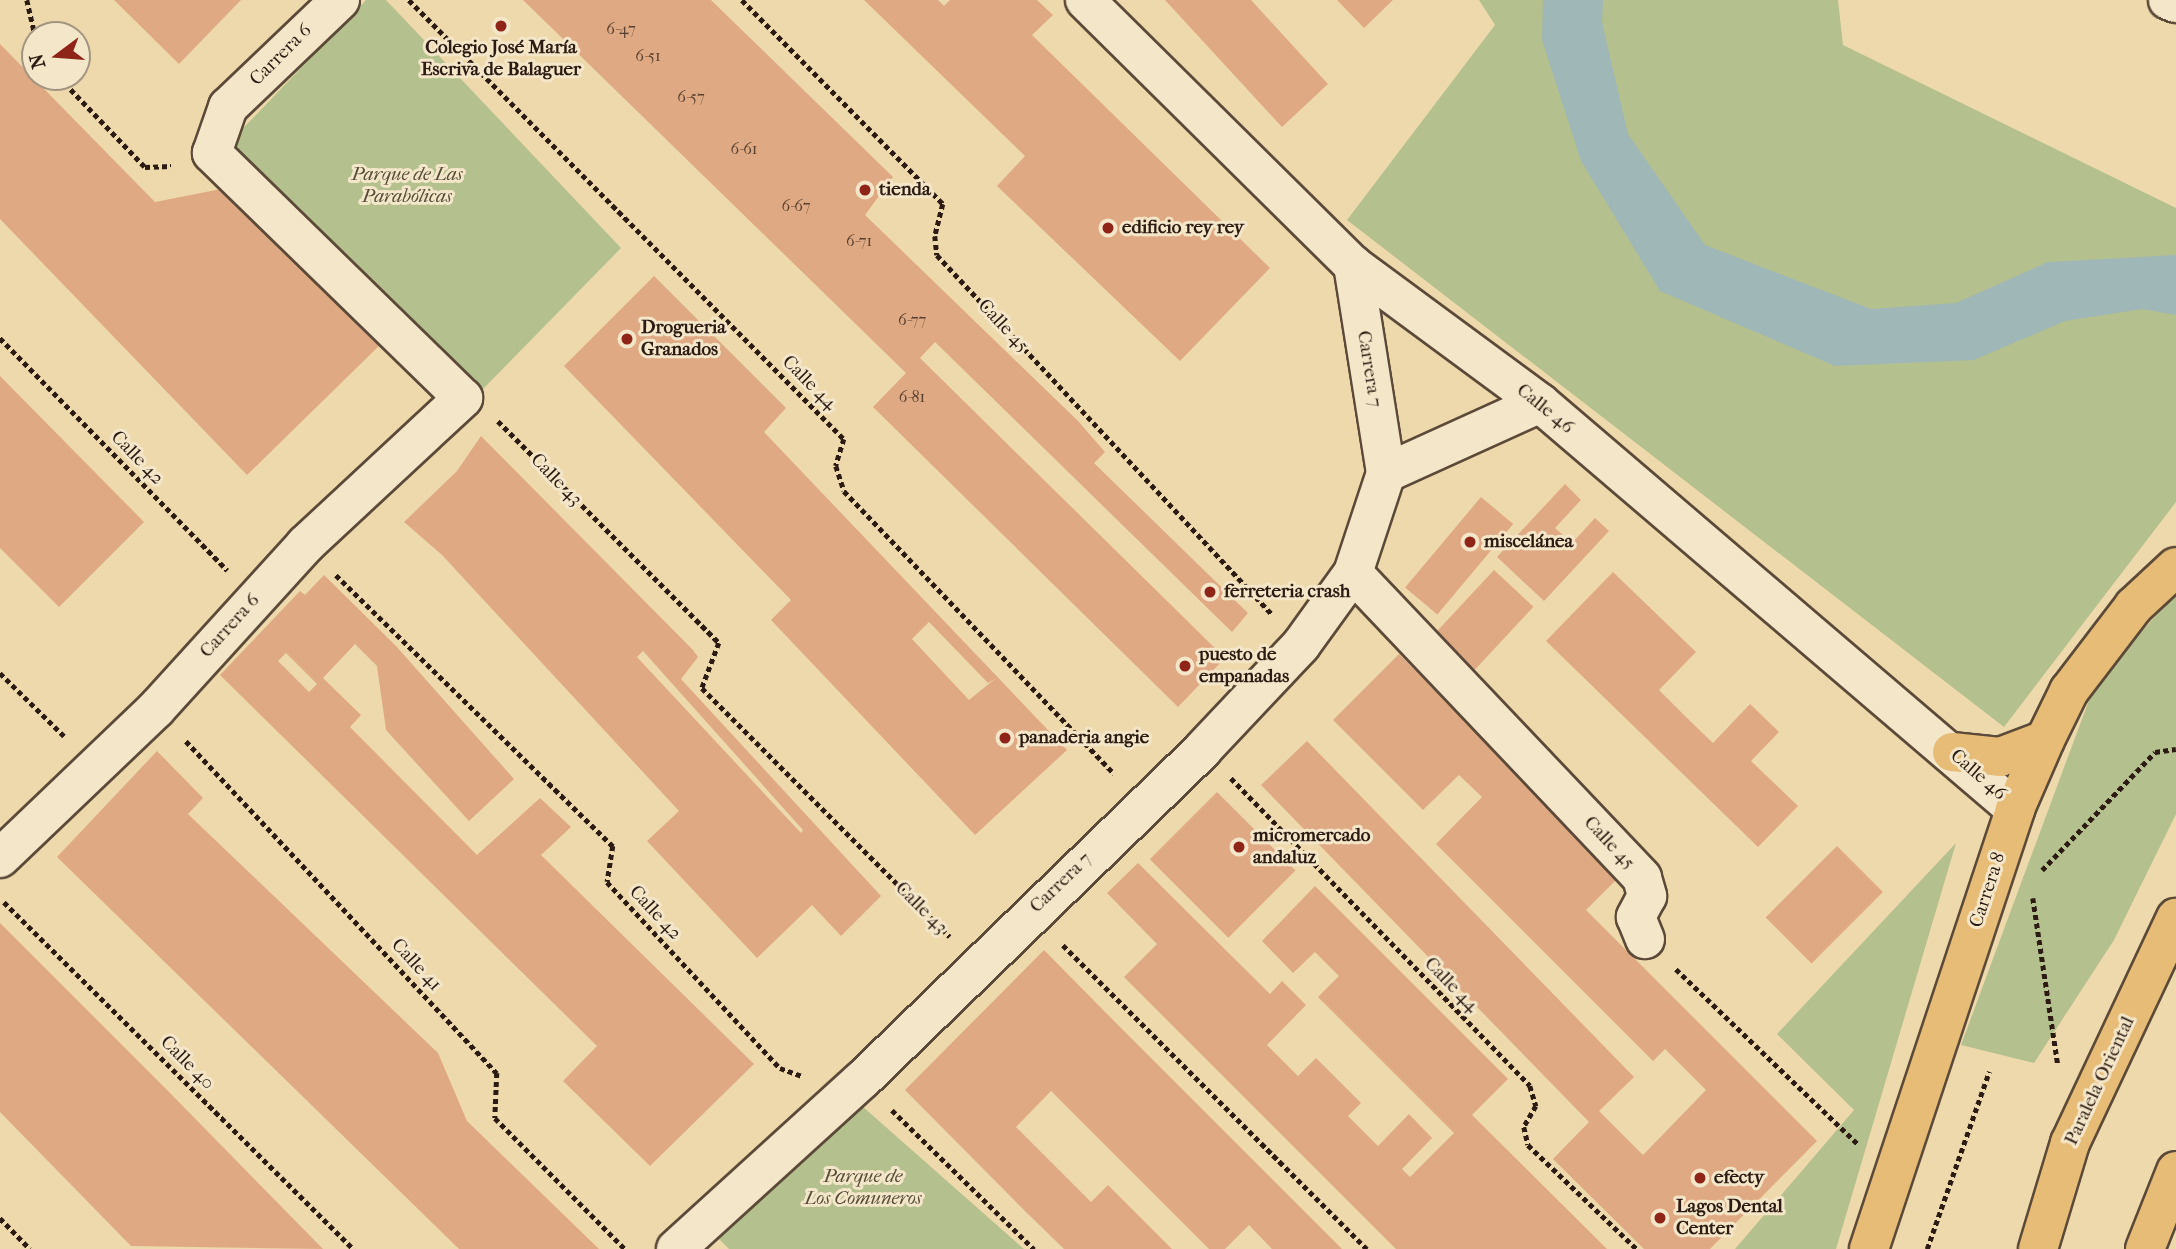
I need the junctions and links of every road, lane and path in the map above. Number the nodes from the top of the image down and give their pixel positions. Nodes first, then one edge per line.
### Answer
1 (27, 0) edge
2 (340, 0) edge
3 (409, 0) edge
4 (742, 0) edge
5 (1085, 0) edge
6 (2168, 0) edge
7 (2176, 2) edge
8 (32, 21) edge
9 (72, 91) edge
10 (212, 153) junction
11 (1353, 265) junction
12 (0, 338) edge
13 (463, 398) junction
14 (1540, 403) junction
15 (1386, 474) junction
16 (304, 545) junction
17 (2176, 567) edge
18 (1353, 573) junction
19 (255, 598) junction
20 (1300, 645) junction
21 (0, 673) edge
22 (156, 709) junction
23 (2045, 740) junction
24 (2176, 749) edge
25 (1203, 750) junction
26 (1952, 752) junction
27 (95, 766) junction
28 (1143, 806) junction
29 (2015, 809) junction
30 (0, 858) edge
31 (2040, 873) dead end
32 (2030, 883) dead end
33 (0, 897) edge
34 (1030, 913) junction
35 (2176, 918) edge
36 (1645, 939) joint
37 (978, 965) junction
38 (1989, 1072) dead end
39 (2060, 1074) dead end
40 (862, 1080) junction
41 (2176, 1171) edge
42 (1892, 1177) junction
43 (0, 1218) edge
44 (30, 1249) edge
45 (354, 1249) edge
46 (625, 1249) edge
47 (676, 1249) edge
48 (1034, 1249) edge
49 (1367, 1249) edge
50 (1637, 1249) edge
51 (1869, 1249) edge
52 (1927, 1249) edge
53 (2038, 1249) edge
54 (2145, 1249) edge

1 - 8 path
2 - 10 street, Carrera 6
3 - 28 path, Calle 44
4 - 20 path, Calle 45
5 - 11 street, Calle 46
6 - 7 street
9 - 10 path
10 - 13 street
11 - 14 street, Calle 46
11 - 15 street, Carrera 7
12 - 19 path, Calle 42
13 - 16 street, Carrera 6
13 - 37 path, Calle 43
14 - 15 street
14 - 26 street, Calle 46
15 - 18 street, Carrera 7
16 - 19 street, Carrera 6
16 - 40 path, Calle 42
17 - 23 main road, Carrera 8
18 - 20 street, Carrera 7
18 - 36 street, Calle 45
19 - 22 street, Carrera 6
20 - 25 street, Carrera 7
21 - 27 path
22 - 27 street, Carrera 6
22 - 46 path, Calle 41
23 - 26 main road
23 - 29 main road, Carrera 8
24 - 31 path
25 - 28 street, Carrera 7
25 - 50 path, Calle 44
26 - 29 street, Calle 46
27 - 30 street, Carrera 6
28 - 34 street, Carrera 7
29 - 42 main road, Carrera 8
32 - 39 path
33 - 45 path, Calle 40
34 - 37 street, Carrera 7
34 - 49 path
35 - 53 main road, Paralela Oriental
36 - 42 path
37 - 40 street, Carrera 7
38 - 52 path
40 - 47 street, Carrera 7
40 - 48 path
41 - 54 main road
42 - 51 main road, Carrera 8
43 - 44 path

